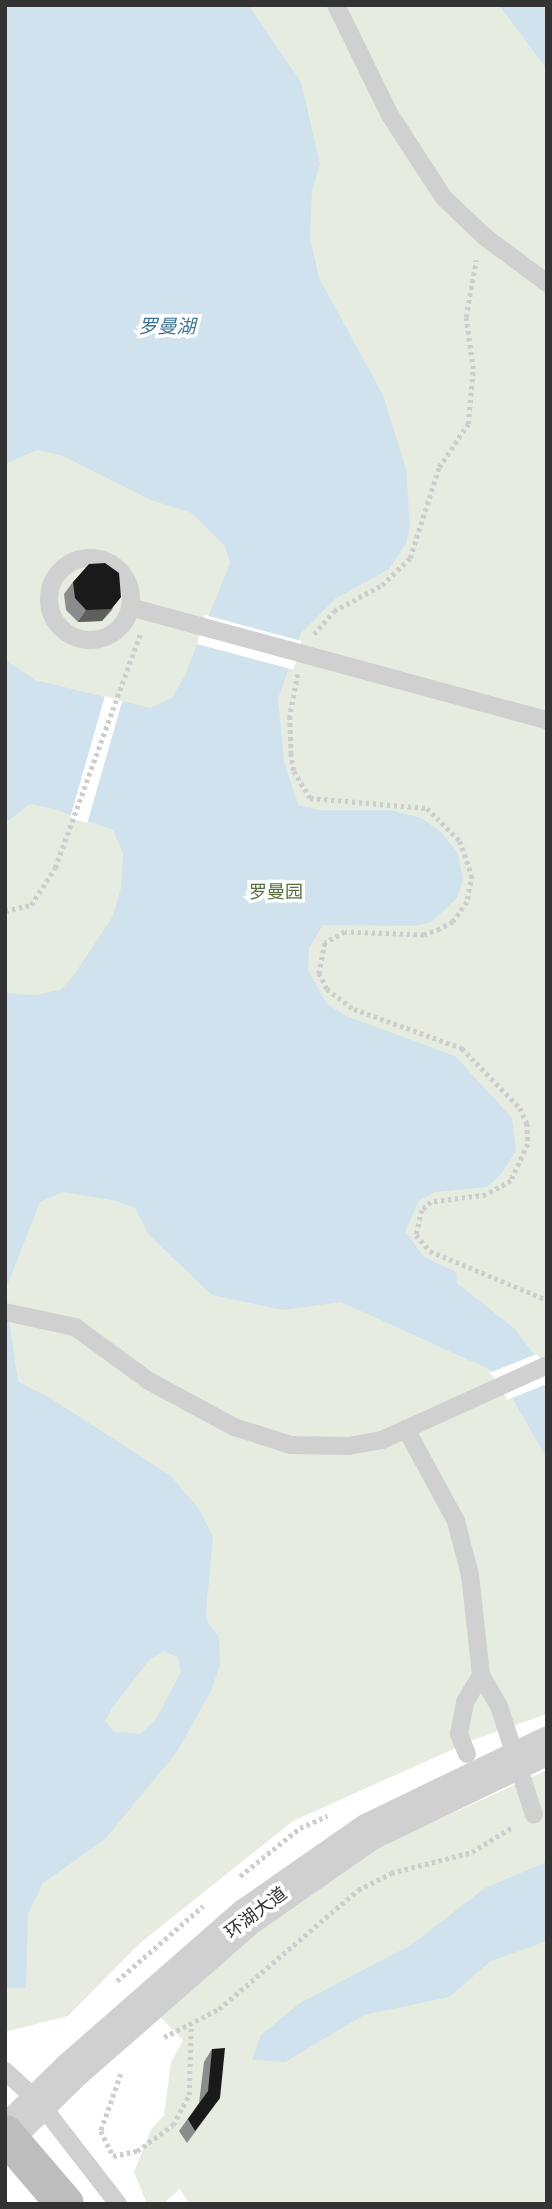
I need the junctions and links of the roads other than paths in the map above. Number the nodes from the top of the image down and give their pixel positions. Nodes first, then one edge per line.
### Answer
1 (336, 5) edge
2 (547, 283) edge
3 (130, 607) junction
4 (547, 720) edge
5 (14, 1312) edge
6 (547, 1365) edge
7 (406, 1429) junction
8 (481, 1675) junction
9 (530, 1753) edge
10 (467, 1754) dead end
11 (534, 1815) road end
12 (5, 2071) edge
13 (39, 2102) junction
14 (6, 2135) edge
15 (65, 2204) edge
16 (118, 2204) edge

1 - 2 lane
3 - 3 lane
3 - 4 lane
5 - 7 lane
6 - 7 lane
7 - 8 lane
8 - 9 lane
8 - 10 lane
9 - 11 lane
9 - 13 street, 环湖大道
12 - 13 lane
13 - 14 street, 环湖大道
13 - 16 lane
14 - 15 main road

